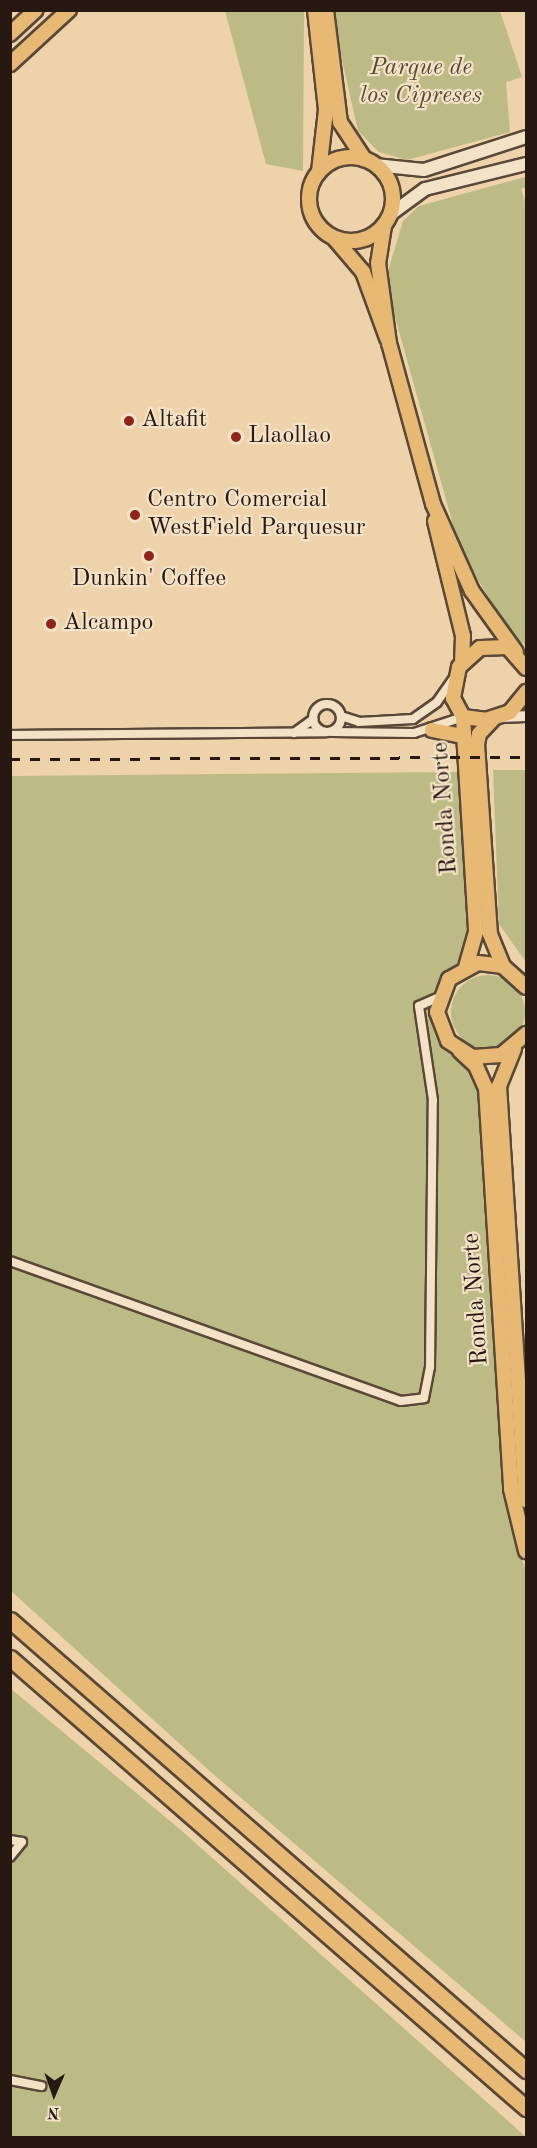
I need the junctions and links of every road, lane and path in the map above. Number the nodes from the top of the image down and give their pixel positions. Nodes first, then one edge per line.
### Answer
1 (36, 10) edge
2 (69, 10) edge
3 (315, 10) edge
4 (326, 10) edge
5 (10, 34) edge
6 (10, 64) edge
7 (526, 137) edge
8 (370, 162) junction
9 (526, 164) edge
10 (319, 171) junction
11 (387, 220) junction
12 (334, 238) junction
13 (390, 343) junction
14 (433, 504) junction
15 (523, 659) edge
16 (459, 669) junction
17 (526, 692) edge
18 (341, 716) junction
19 (526, 716) edge
20 (463, 717) junction
21 (497, 718) junction
22 (313, 719) junction
23 (432, 730) junction
24 (329, 732) junction
25 (294, 733) junction
26 (10, 735) edge
27 (464, 736) junction
28 (503, 966) junction
29 (466, 967) junction
30 (526, 987) edge
31 (439, 997) junction
32 (526, 1034) edge
33 (514, 1049) junction
34 (460, 1051) junction
35 (10, 1261) edge
36 (526, 1500) edge
37 (526, 1551) edge
38 (10, 1620) edge
39 (10, 1658) edge
40 (10, 1839) edge
41 (10, 1857) edge
42 (526, 2070) edge
43 (12, 2078) edge
44 (41, 2086) dead end
45 (526, 2109) edge

1 - 5 main road
2 - 6 main road
3 - 10 main road
4 - 8 main road
7 - 8 main road
8 - 10 main road
8 - 11 main road
9 - 11 main road
10 - 12 main road
11 - 12 main road
11 - 13 main road
12 - 13 main road
13 - 14 main road
14 - 15 main road
14 - 16 main road, Ronda Norte
15 - 16 main road
16 - 18 street
16 - 20 main road, Ronda Norte
17 - 21 main road, Ronda Norte
18 - 22 street
18 - 24 street
19 - 21 street
20 - 21 main road
20 - 23 street
20 - 27 main road, Ronda Norte
21 - 28 main road, Ronda Norte
22 - 24 street
22 - 25 street
23 - 24 street
23 - 27 main road
24 - 25 street
25 - 26 street
27 - 29 main road, Ronda Norte
28 - 29 main road
28 - 30 main road, Ronda Norte
29 - 31 main road
31 - 34 main road, Ronda Norte
31 - 35 street
32 - 33 main road, Ronda Norte
33 - 34 main road
33 - 36 main road, Ronda Norte
34 - 37 main road, Ronda Norte
38 - 42 highway
39 - 45 highway
40 - 41 street
43 - 44 street

